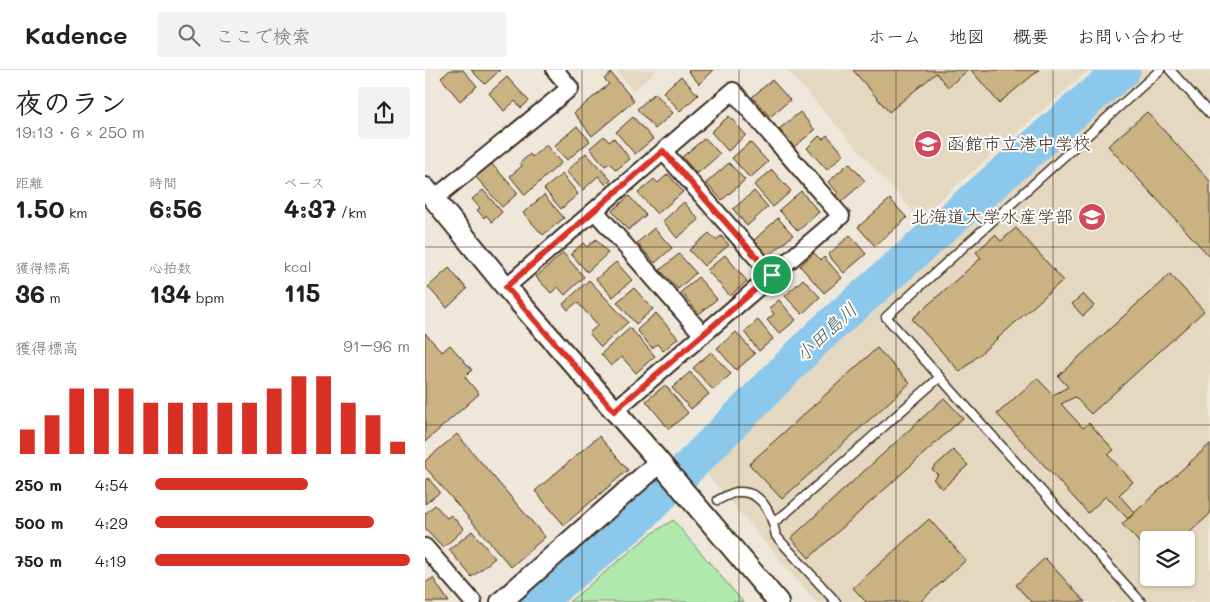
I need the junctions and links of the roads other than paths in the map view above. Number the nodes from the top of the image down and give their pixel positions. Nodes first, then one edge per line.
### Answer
1 (555, 70) edge
2 (1160, 70) edge
3 (1170, 70) edge
4 (1210, 114) edge
5 (663, 151) junction
6 (430, 193) edge
7 (595, 211) junction
8 (772, 275) junction
9 (506, 287) junction
10 (703, 335) junction
11 (940, 377) junction
12 (614, 411) junction
13 (659, 463) junction
14 (718, 500) dead end
15 (774, 522) junction
16 (425, 548) edge
17 (473, 602) edge
18 (501, 602) edge
19 (778, 602) edge
20 (836, 602) edge
21 (1141, 602) edge

1 - 6 street
2 - 11 lane
3 - 4 lane
5 - 7 street
5 - 8 street
5 - 8 street
6 - 9 street
7 - 9 street
7 - 10 street
8 - 10 street
9 - 12 street
10 - 12 street
11 - 15 lane
11 - 21 lane
12 - 13 street
13 - 18 street
13 - 19 street
14 - 15 lane
15 - 20 lane
16 - 17 street

